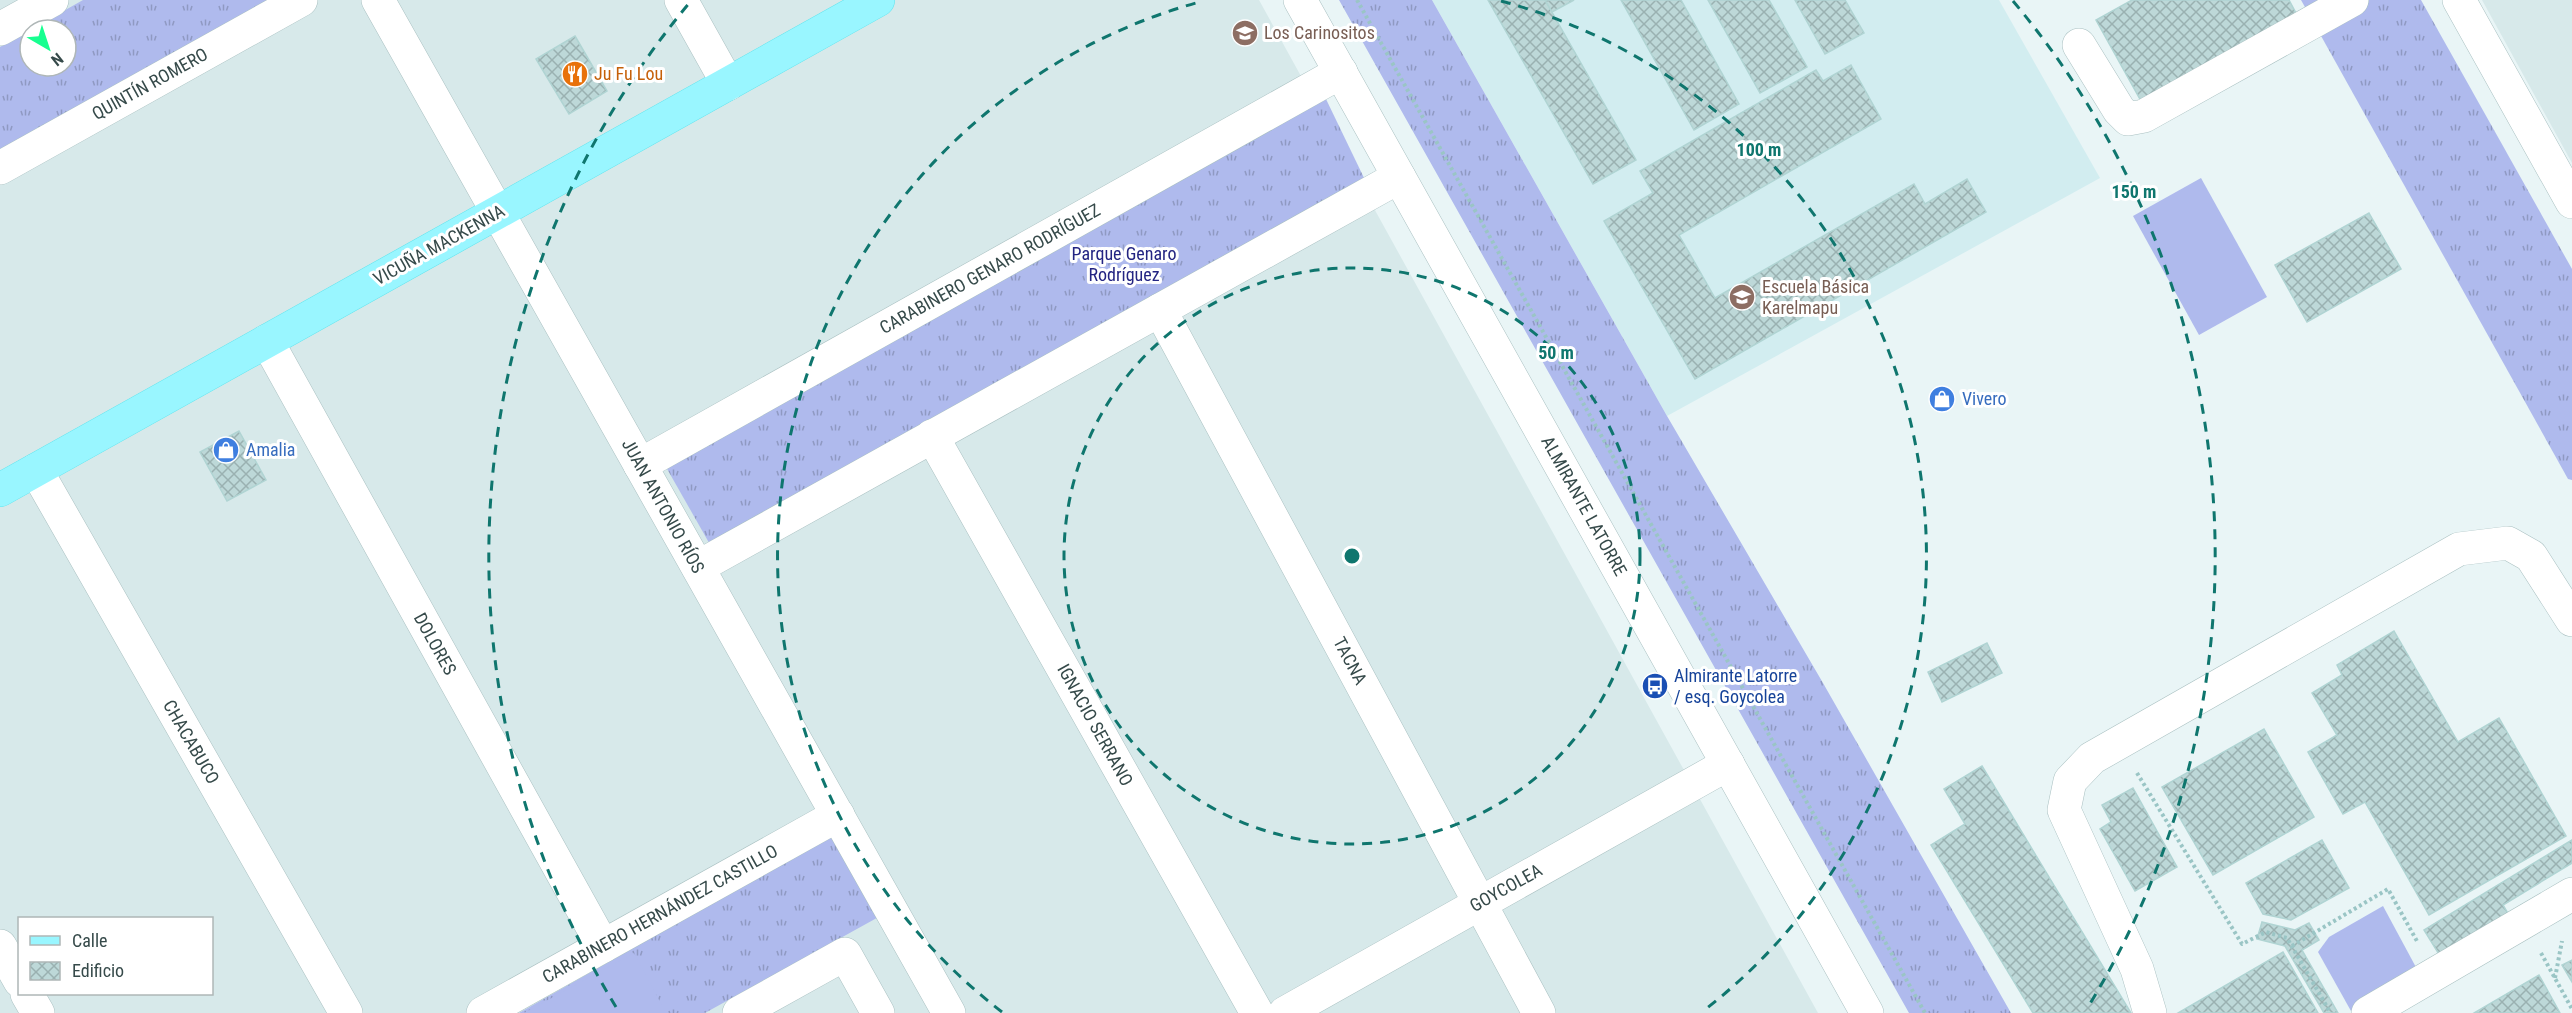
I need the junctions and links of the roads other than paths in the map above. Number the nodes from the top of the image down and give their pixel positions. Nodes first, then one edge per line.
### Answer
1 (52, 0) edge
2 (300, 0) edge
3 (378, 0) edge
4 (681, 0) edge
5 (878, 0) edge
6 (1300, 0) edge
7 (2352, 0) edge
8 (2459, 0) edge
9 (0, 29) edge
10 (2079, 45) dead end
11 (1341, 72) junction
12 (728, 84) junction
13 (0, 168) edge
14 (1399, 177) junction
15 (2572, 202) edge
16 (498, 213) junction
17 (1160, 310) junction
18 (267, 341) junction
19 (932, 436) junction
20 (640, 465) junction
21 (36, 470) junction
22 (0, 490) edge
23 (698, 567) junction
24 (2572, 620) edge
25 (1728, 764) junction
26 (838, 815) junction
27 (2572, 894) edge
28 (1480, 903) junction
29 (603, 946) junction
30 (28, 995) edge
31 (38, 1013) edge
32 (346, 1013) edge
33 (483, 1013) edge
34 (739, 1013) edge
35 (878, 1013) edge
36 (949, 1013) edge
37 (1257, 1013) edge
38 (1285, 1013) edge
39 (1539, 1013) edge
40 (1867, 1013) edge
41 (2150, 1013) edge
42 (2368, 1013) edge

1 - 9 street
2 - 13 street, QUINTÍN ROMERO
3 - 16 street, JUAN ANTONIO RÍOS
4 - 12 street
5 - 12 main road, VICUÑA MACKENNA
6 - 11 street, ALMIRANTE LATORRE
7 - 10 street
8 - 15 street
11 - 14 street, ALMIRANTE LATORRE
11 - 20 street, CARABINERO GENARO RODRÍGUEZ
12 - 16 main road, VICUÑA MACKENNA
14 - 17 street
14 - 25 street, ALMIRANTE LATORRE
16 - 18 main road, VICUÑA MACKENNA
16 - 20 street, JUAN ANTONIO RÍOS
17 - 19 street
17 - 28 street, TACNA
18 - 21 main road, VICUÑA MACKENNA
18 - 29 street, DOLORES
19 - 23 street
19 - 37 street, IGNACIO SERRANO
20 - 23 street, JUAN ANTONIO RÍOS
21 - 22 main road, VICUÑA MACKENNA
21 - 32 street, CHACABUCO
23 - 26 street, JUAN ANTONIO RÍOS
24 - 41 street
25 - 28 street, GOYCOLEA
25 - 40 street, ALMIRANTE LATORRE
26 - 29 street, CARABINERO HERNÁNDEZ CASTILLO
26 - 36 street, JUAN ANTONIO RÍOS
27 - 42 street
28 - 38 street, GOYCOLEA
28 - 39 street, TACNA
29 - 33 street, CARABINERO HERNÁNDEZ CASTILLO
30 - 31 street
34 - 35 street

